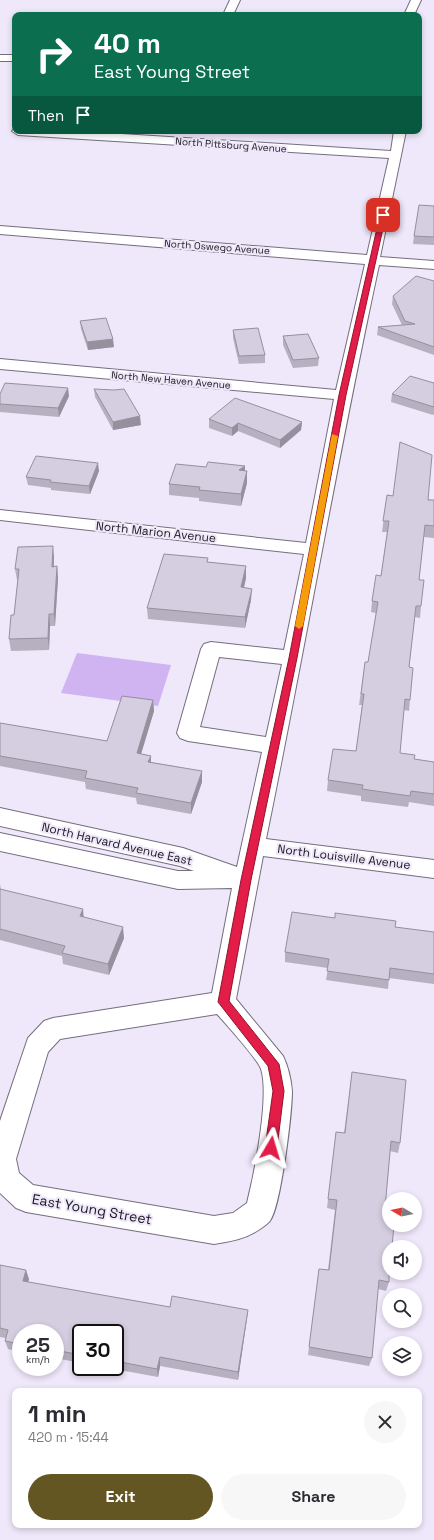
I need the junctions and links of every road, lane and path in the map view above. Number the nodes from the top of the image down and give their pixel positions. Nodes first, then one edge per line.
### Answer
1 (235, 0) edge
2 (416, 0) edge
3 (229, 12) edge
4 (410, 12) edge
5 (0, 58) edge
6 (12, 58) edge
7 (61, 134) edge
8 (400, 134) edge
9 (396, 155) junction
10 (0, 230) edge
11 (373, 259) junction
12 (434, 265) edge
13 (0, 364) edge
14 (343, 395) junction
15 (0, 515) edge
16 (312, 550) junction
17 (293, 658) junction
18 (275, 746) junction
19 (0, 817) edge
20 (0, 842) edge
21 (254, 846) junction
22 (434, 869) edge
23 (246, 880) junction
24 (223, 1002) junction

1 - 3 street
2 - 4 street
5 - 6 street
7 - 9 street, North Pittsburg Avenue
8 - 9 street
9 - 11 street
10 - 11 street, North Oswego Avenue
11 - 12 street, North Oswego Avenue
11 - 14 street
13 - 14 street, North New Haven Avenue
14 - 16 street
15 - 16 street, North Marion Avenue
16 - 17 street
17 - 18 street
17 - 18 street
18 - 21 street
19 - 23 street, North Harvard Avenue East
20 - 23 street, North Harvard Avenue East
21 - 22 street, North Louisville Avenue
21 - 23 street
23 - 24 street
24 - 24 street, East Young Street

